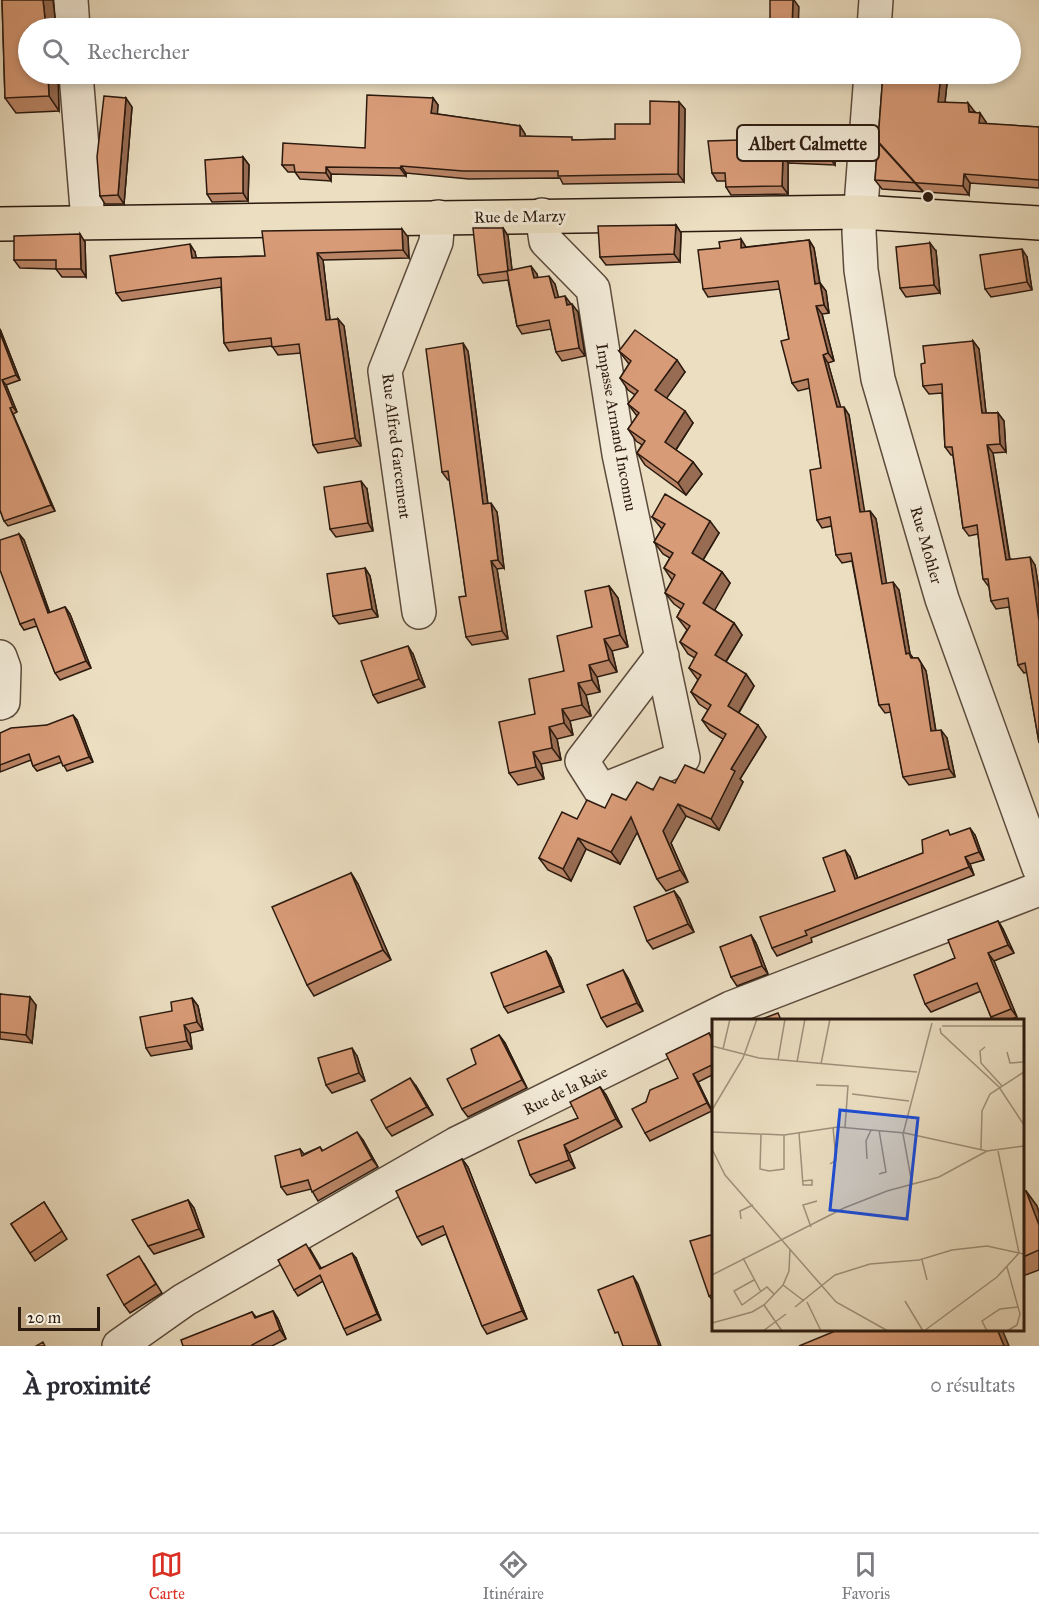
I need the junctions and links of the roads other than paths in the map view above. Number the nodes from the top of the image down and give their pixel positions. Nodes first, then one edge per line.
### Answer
1 (71, 0) edge
2 (876, 0) edge
3 (72, 18) edge
4 (875, 18) edge
5 (77, 84) edge
6 (870, 84) edge
7 (860, 212) junction
8 (542, 215) junction
9 (438, 217) junction
10 (88, 221) junction
11 (1039, 223) edge
12 (0, 224) edge
13 (419, 612) dead end
14 (662, 656) dead end
15 (0, 657) edge
16 (0, 703) edge
17 (1039, 868) edge
18 (1039, 889) edge
19 (119, 1346) edge

1 - 3 street
2 - 4 street
5 - 10 street
6 - 7 street, Rue Mohler
7 - 8 main road, Rue de Marzy
7 - 11 main road, Rue de Marzy
7 - 17 street, Rue Mohler
8 - 9 main road, Rue de Marzy
8 - 14 street, Impasse Armand Inconnu
9 - 10 main road, Rue de Marzy
9 - 13 street, Rue Alfred Garcement
10 - 12 main road, Rue de Marzy
15 - 16 street
18 - 19 street, Rue de la Raie

